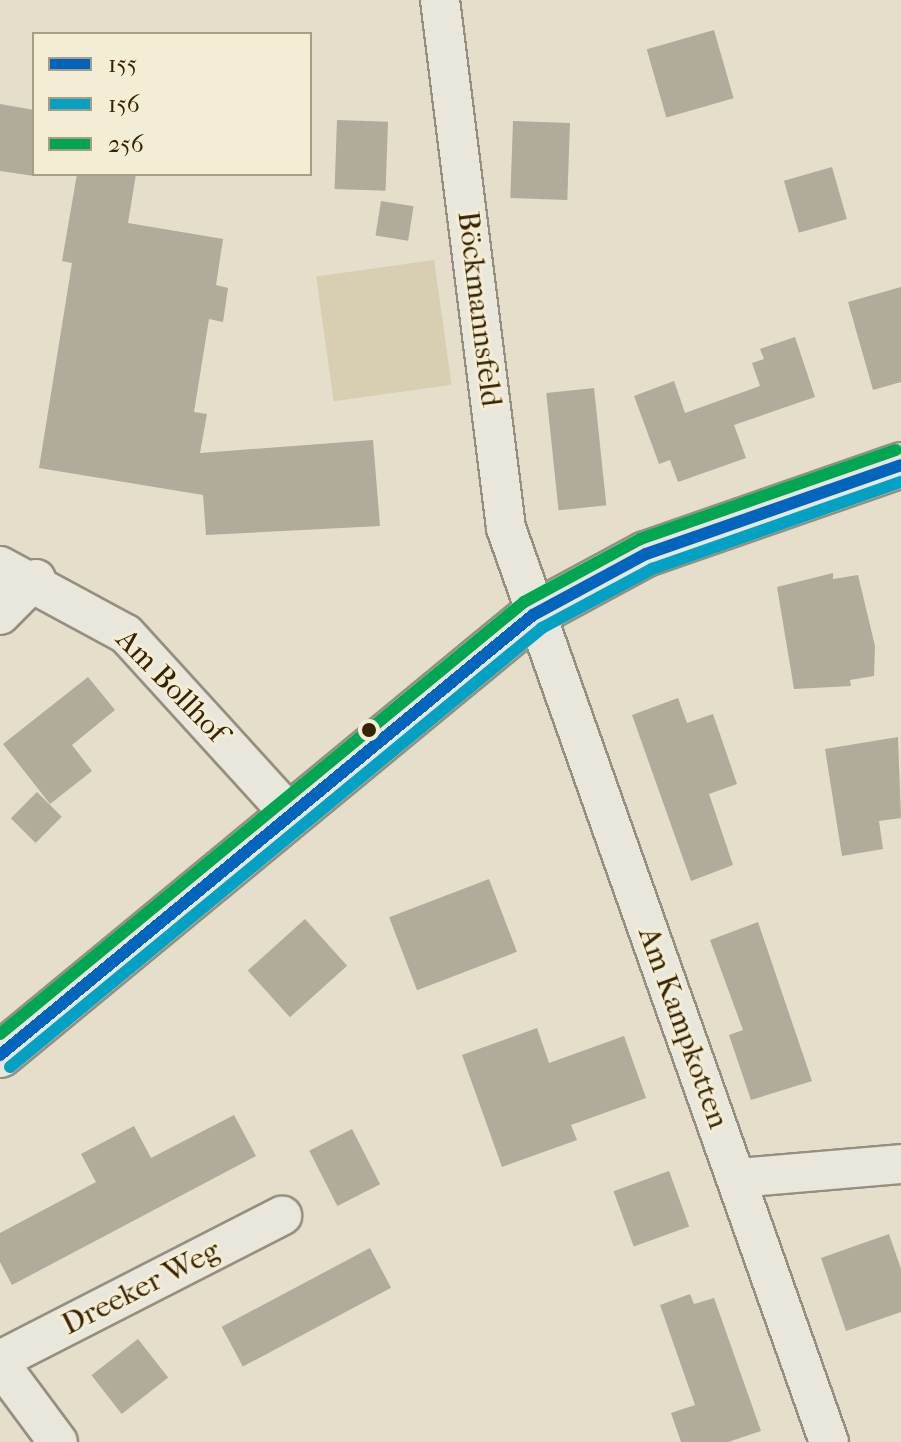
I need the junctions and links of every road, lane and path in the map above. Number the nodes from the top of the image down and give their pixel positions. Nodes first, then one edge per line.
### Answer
1 (440, 0) edge
2 (901, 465) edge
3 (0, 566) edge
4 (36, 579) junction
5 (0, 615) edge
6 (533, 615) junction
7 (290, 814) junction
8 (0, 1055) edge
9 (901, 1164) edge
10 (738, 1178) junction
11 (282, 1216) dead end
12 (0, 1362) edge
13 (58, 1442) edge
14 (829, 1442) edge

1 - 6 street, Böckmannsfeld
2 - 6 main road
3 - 4 street, Am Bollhof
4 - 5 street
4 - 7 street, Am Bollhof
6 - 7 main road
6 - 10 street, Am Kampkotten
7 - 8 main road
9 - 10 street
10 - 14 street, Am Kampkotten
11 - 12 street, Dreeker Weg
12 - 13 street, Dreeker Weg

